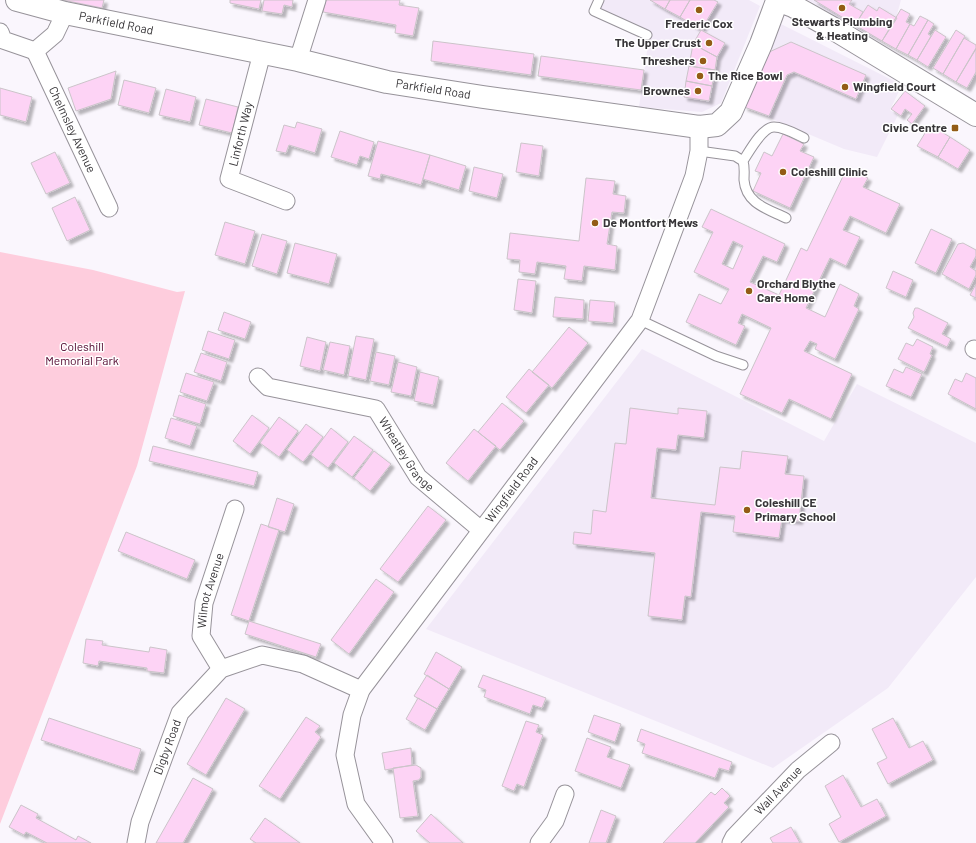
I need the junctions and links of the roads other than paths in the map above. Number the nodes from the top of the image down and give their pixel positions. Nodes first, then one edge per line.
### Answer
1 (18, 0) edge
2 (317, 0) edge
3 (599, 0) edge
4 (777, 0) edge
5 (65, 13) junction
6 (647, 35) dead end
7 (1, 39) edge
8 (35, 51) junction
9 (262, 52) junction
10 (298, 60) junction
11 (976, 115) edge
12 (699, 127) junction
13 (804, 138) dead end
14 (700, 150) junction
15 (743, 161) junction
16 (286, 201) dead end
17 (109, 208) dead end
18 (786, 218) dead end
19 (640, 320) junction
20 (743, 365) dead end
21 (258, 377) dead end
22 (235, 509) dead end
23 (481, 530) junction
24 (221, 670) junction
25 (361, 690) junction
26 (831, 743) dead end
27 (566, 794) dead end
28 (136, 843) edge
29 (384, 843) edge
30 (540, 843) edge
31 (731, 843) edge

1 - 5 street, Parkfield Road
2 - 10 street
3 - 6 lane
4 - 11 street
4 - 12 street, Parkfield Road
5 - 8 street
5 - 9 street, Parkfield Road
7 - 8 street
8 - 17 street, Chelmsley Avenue
9 - 10 street, Parkfield Road
9 - 16 street, Linforth Way
10 - 12 street, Parkfield Road
12 - 14 street, Wingfield Road
13 - 15 lane
14 - 15 lane
14 - 19 street, Wingfield Road
15 - 18 lane
19 - 20 lane
19 - 23 street, Wingfield Road
21 - 23 street, Wheatley Grange
22 - 24 street, Wilmot Avenue
23 - 25 street, Wingfield Road
24 - 25 street, Digby Road
24 - 28 street, Digby Road
25 - 29 street, Wingfield Road
26 - 31 street, Wall Avenue
27 - 30 street

